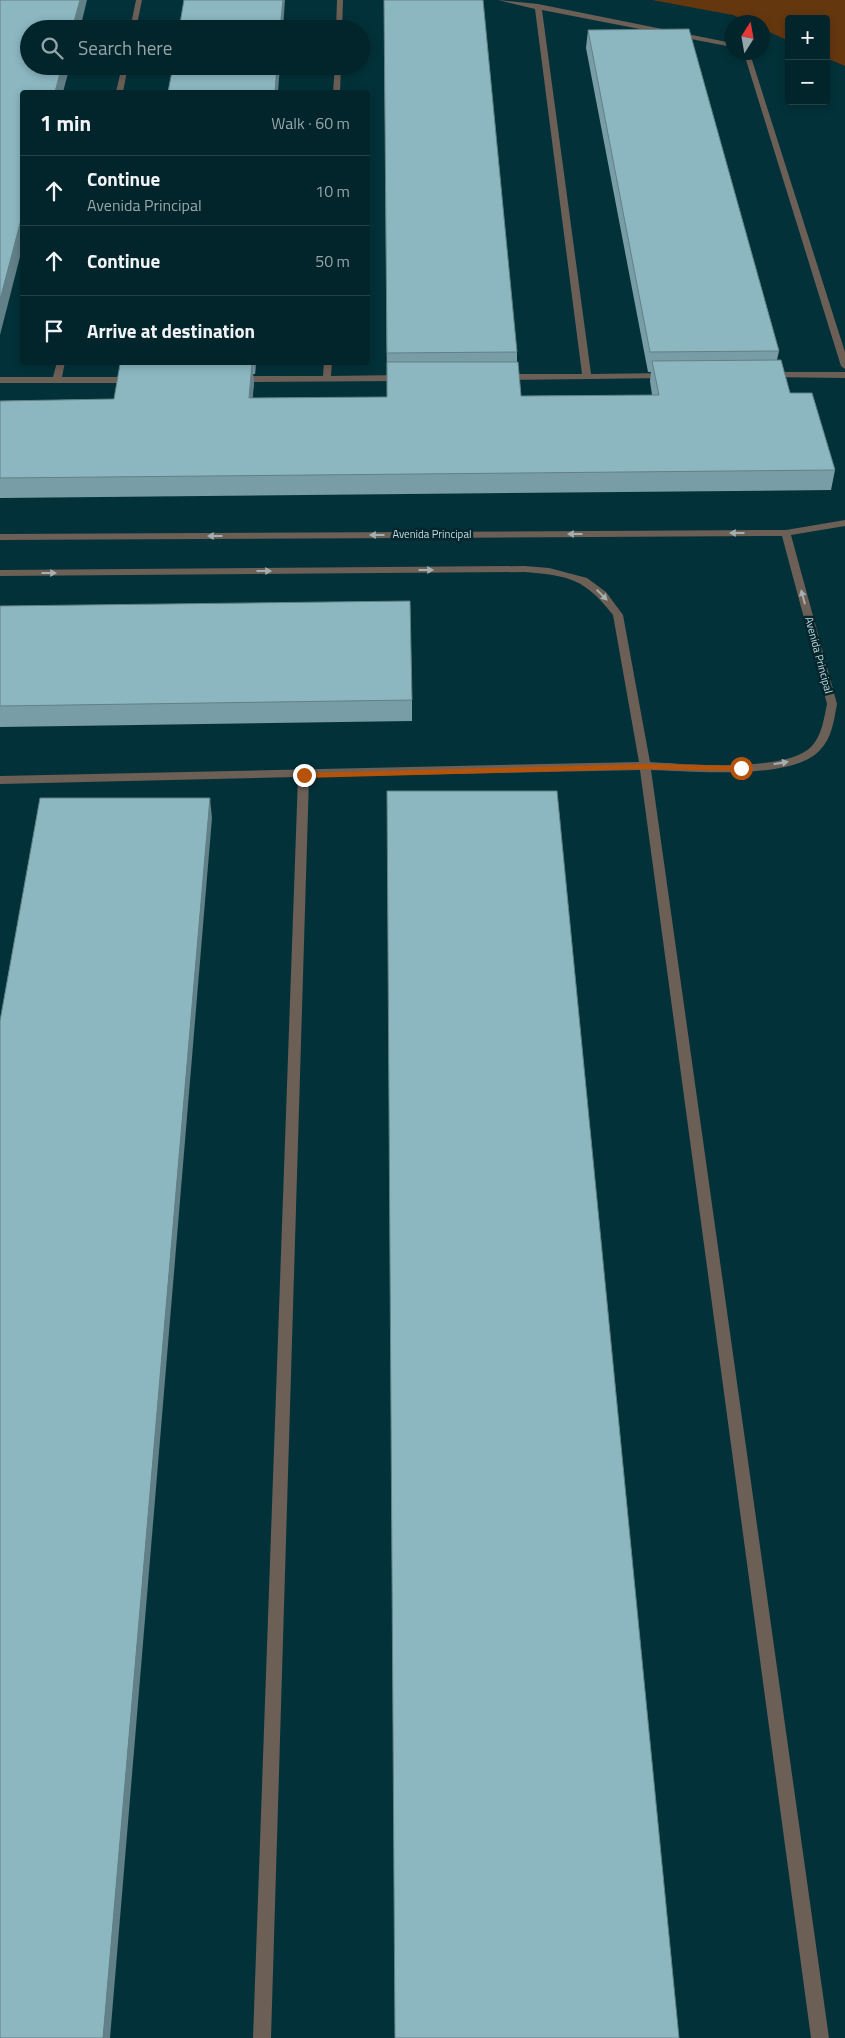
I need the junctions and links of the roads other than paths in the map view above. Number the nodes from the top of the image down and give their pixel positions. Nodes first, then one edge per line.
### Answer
1 (140, 0) edge
2 (340, 0) edge
3 (501, 0) edge
4 (538, 6) junction
5 (135, 20) edge
6 (339, 20) edge
7 (725, 44) edge
8 (749, 60) edge
9 (123, 75) edge
10 (338, 75) edge
11 (120, 90) edge
12 (337, 90) edge
13 (60, 365) edge
14 (328, 365) edge
15 (845, 366) edge
16 (845, 374) edge
17 (756, 375) edge
18 (587, 376) junction
19 (676, 376) edge
20 (487, 377) edge
21 (328, 378) junction
22 (407, 378) edge
23 (231, 379) edge
24 (0, 380) edge
25 (57, 380) junction
26 (144, 380) edge
27 (845, 524) edge
28 (786, 533) junction
29 (0, 537) edge
30 (0, 573) edge
31 (645, 766) junction
32 (304, 775) junction
33 (0, 780) edge
34 (262, 2038) edge
35 (820, 2038) edge

1 - 5 street
2 - 6 street
3 - 4 street
4 - 7 street
4 - 18 street
8 - 15 street
9 - 11 street
10 - 12 street
13 - 25 street
14 - 21 street
16 - 17 street
18 - 19 street
18 - 20 street
21 - 22 street
21 - 23 street
24 - 25 street
25 - 26 street
27 - 28 street
28 -> 29 street, Avenida Principal
31 -> 28 street, Avenida Principal
30 -> 31 street
31 - 32 street, Avenida Principal
31 - 35 street
32 - 33 street, Avenida Principal
32 - 34 street

